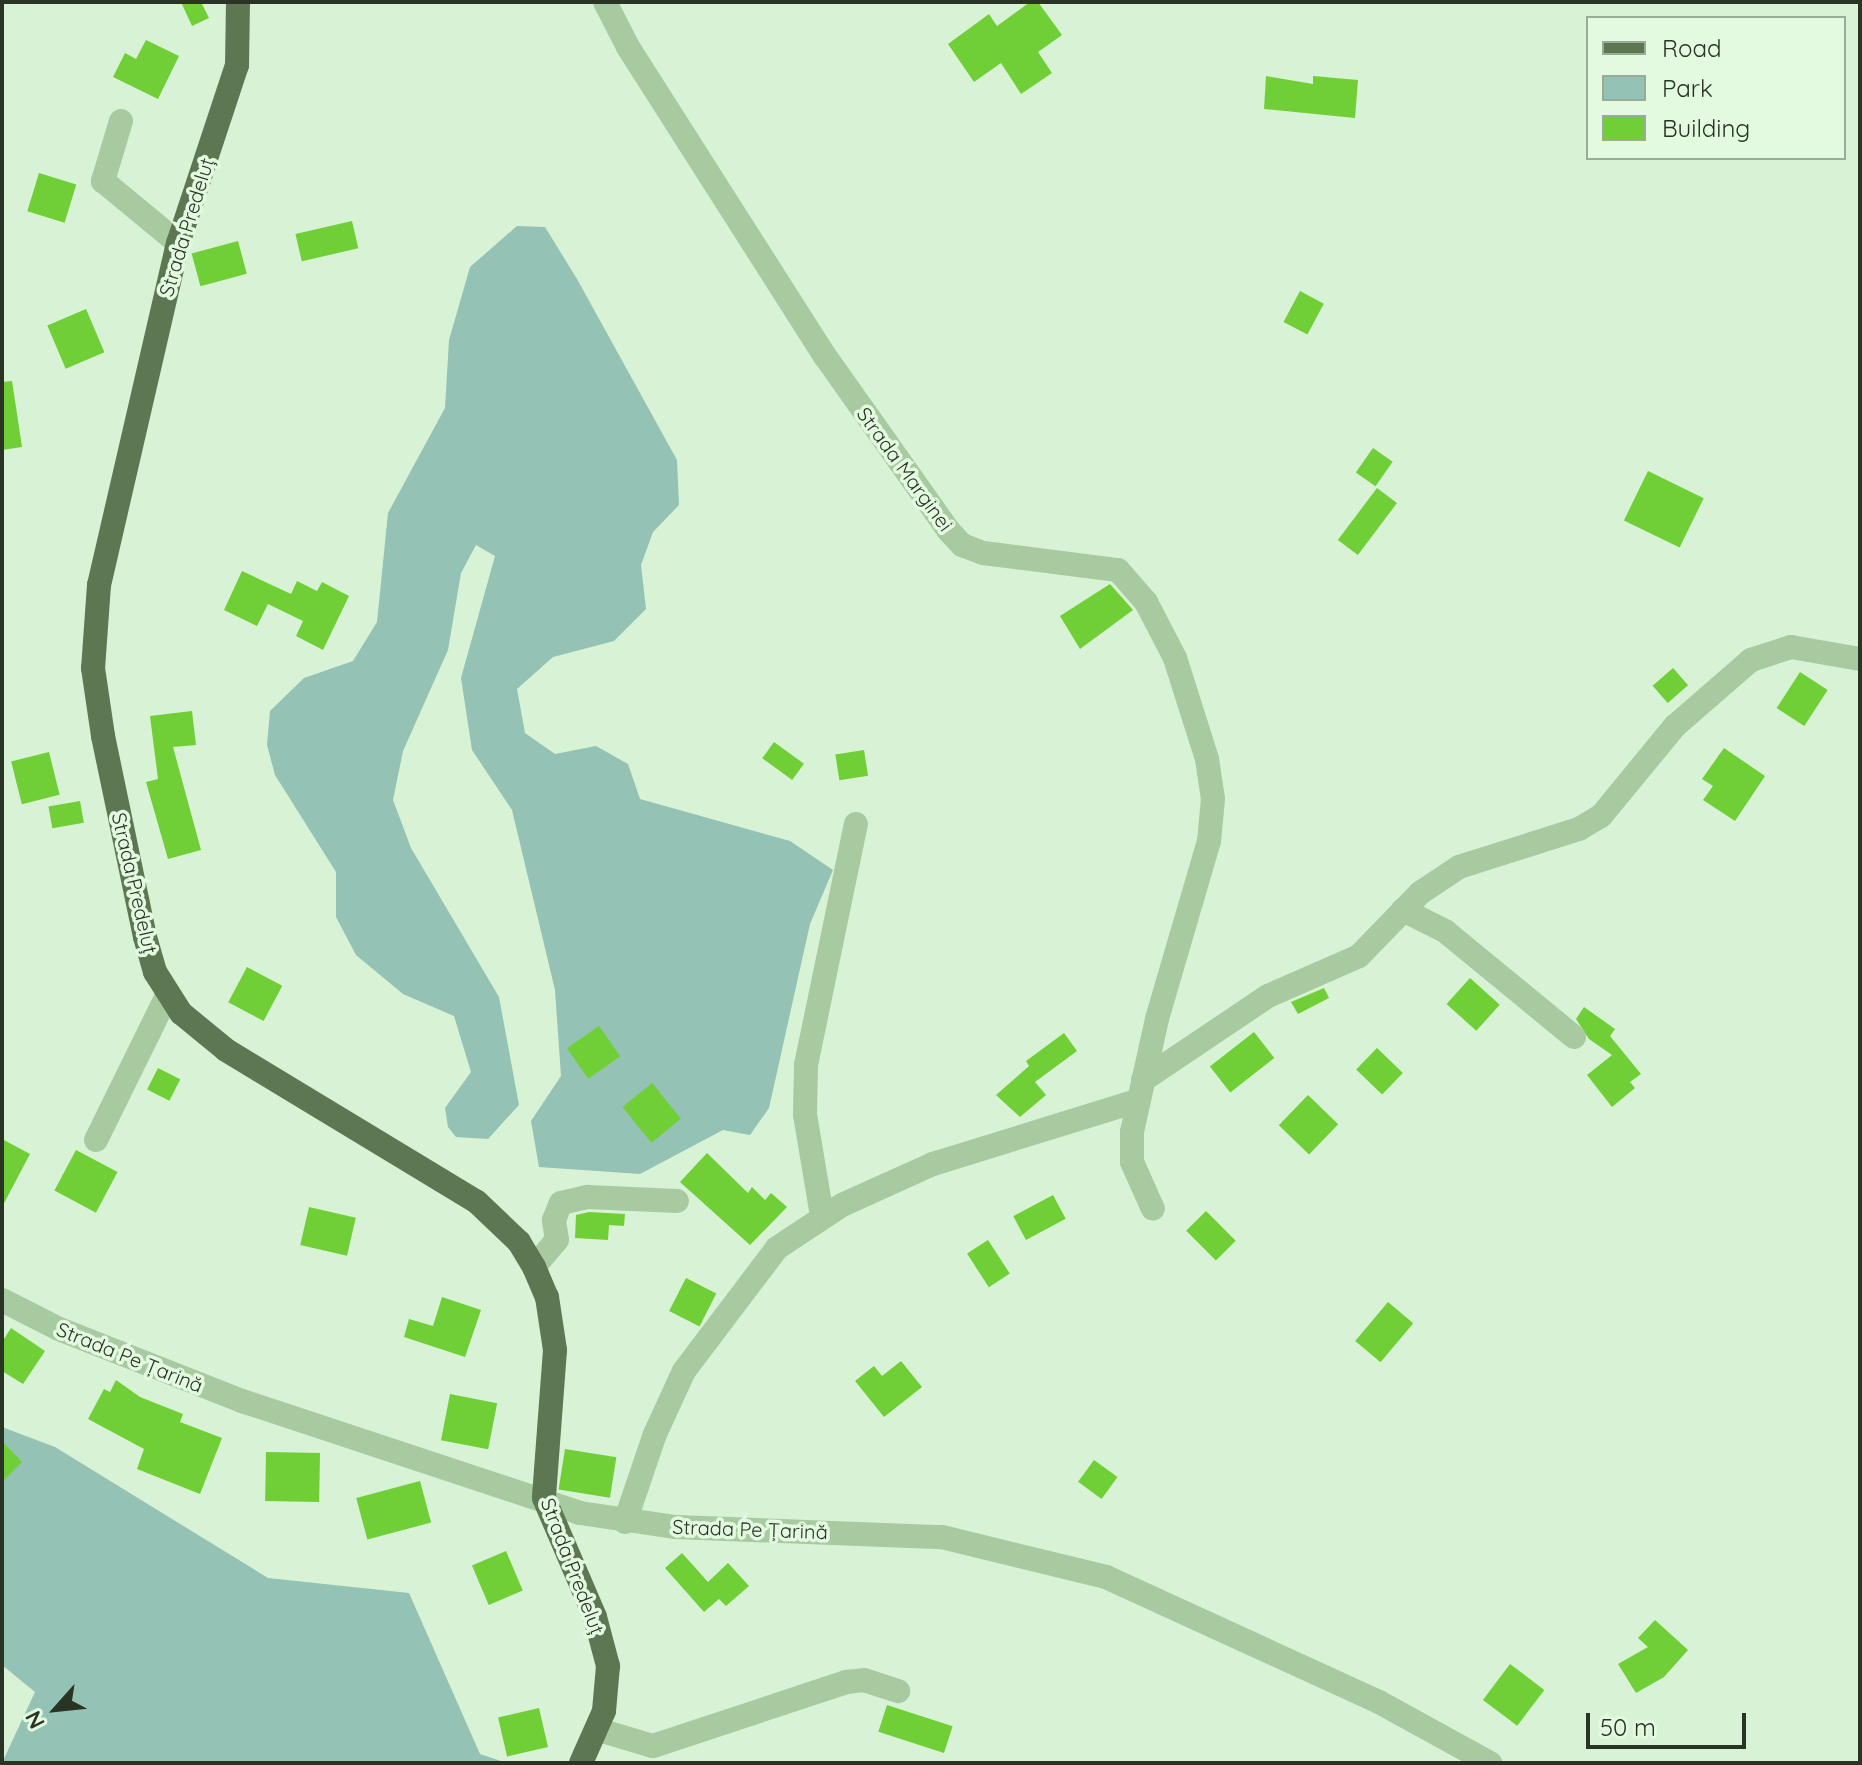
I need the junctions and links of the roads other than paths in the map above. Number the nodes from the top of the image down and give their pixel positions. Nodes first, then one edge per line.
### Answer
1 (238, 2) edge
2 (605, 2) edge
3 (121, 121) dead end
4 (178, 243) junction
5 (1860, 659) edge
6 (856, 824) dead end
7 (1403, 910) junction
8 (167, 996) junction
9 (1574, 1037) dead end
10 (1140, 1090) junction
11 (96, 1140) dead end
12 (677, 1201) dead end
13 (1153, 1209) dead end
14 (822, 1216) junction
15 (534, 1267) junction
16 (8, 1312) edge
17 (544, 1498) junction
18 (625, 1522) junction
19 (898, 1691) dead end
20 (599, 1730) junction
21 (581, 1763) edge
22 (1490, 1763) edge

1 - 4 main road, Strada Predeluț
2 - 10 street, Strada Marginei
3 - 4 street
4 - 8 main road, Strada Predeluț
5 - 7 street
6 - 14 street
7 - 9 street
7 - 10 street
8 - 11 street
8 - 15 main road, Strada Predeluț
10 - 13 street, Strada Marginei
10 - 14 street
12 - 15 street
14 - 18 street
15 - 17 main road, Strada Predeluț
16 - 17 street, Strada Pe Țarină
17 - 18 street, Strada Pe Țarină
17 - 20 main road, Strada Predeluț
18 - 22 street, Strada Pe Țarină
19 - 20 street
20 - 21 main road, Strada Predeluț

